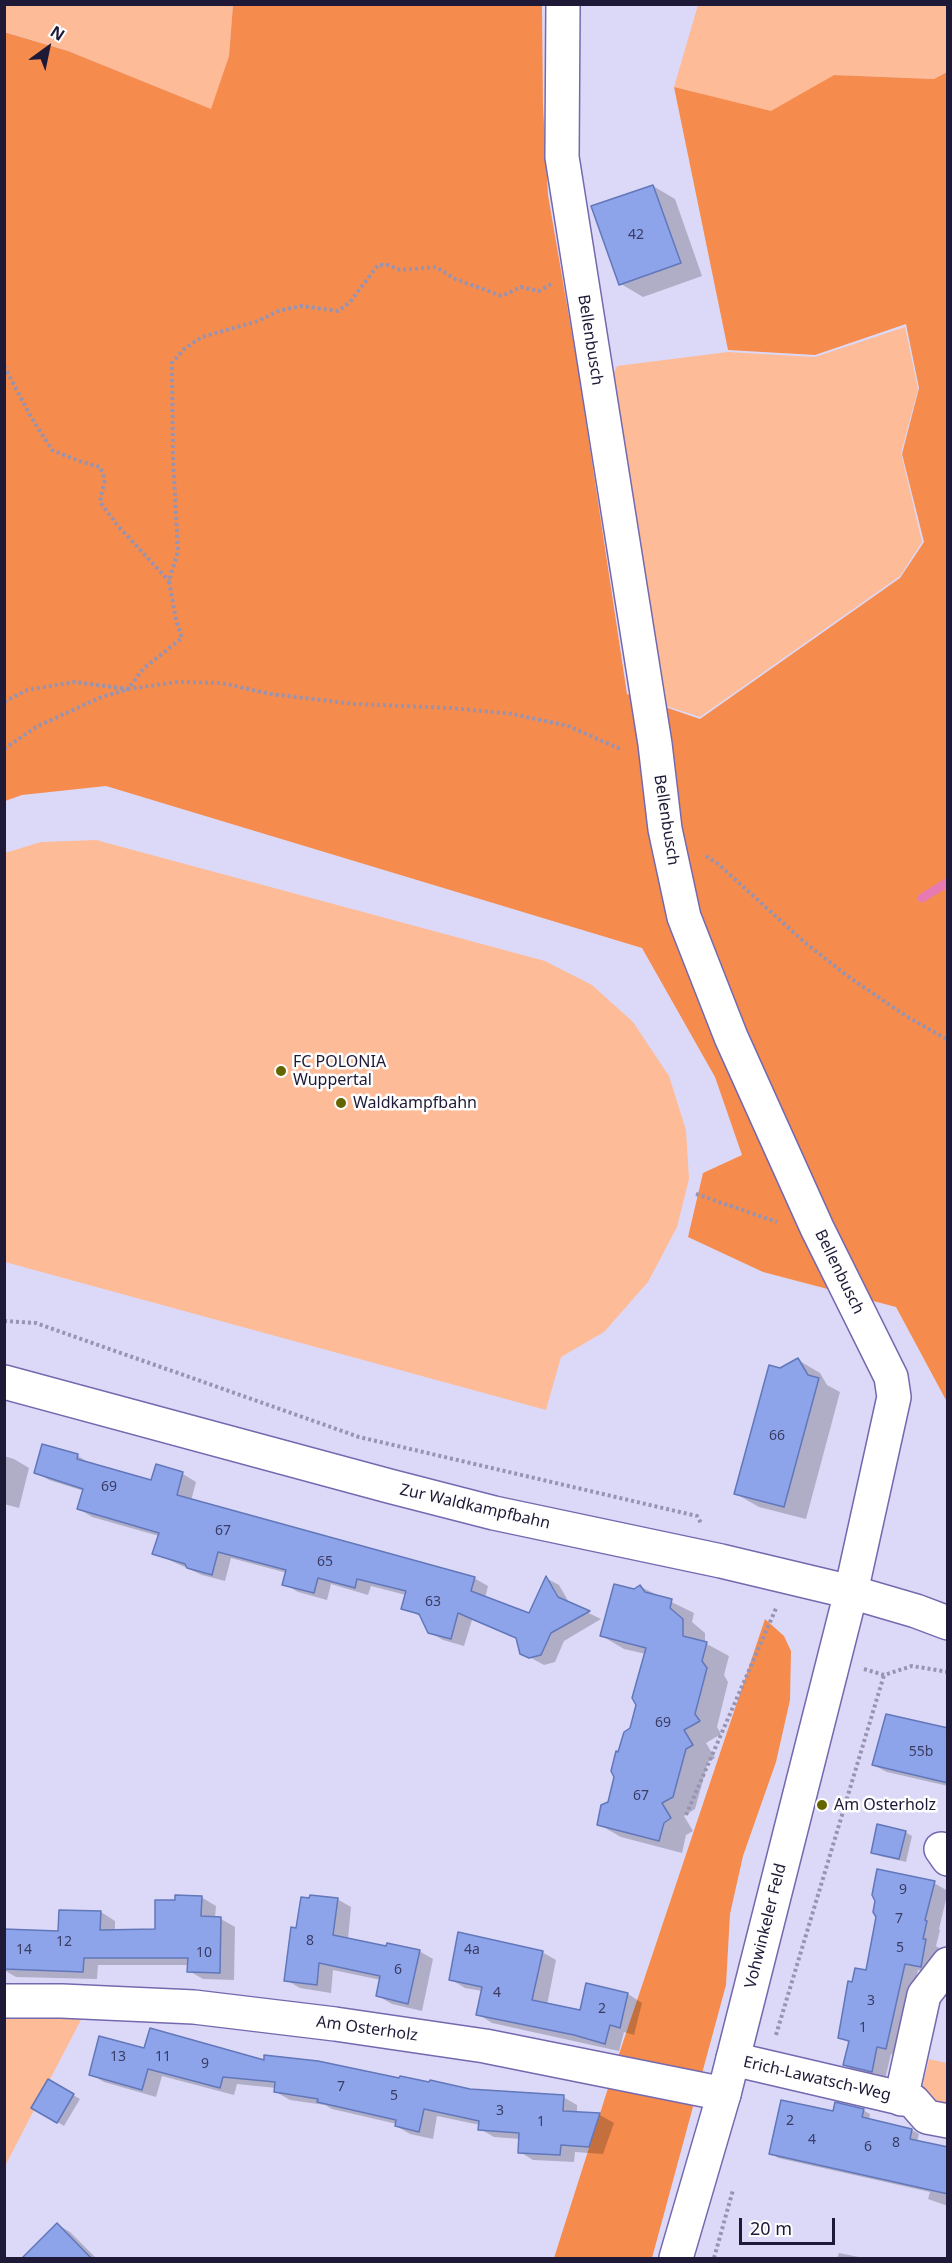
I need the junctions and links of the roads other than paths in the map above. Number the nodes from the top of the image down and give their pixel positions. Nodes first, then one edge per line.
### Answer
1 (563, 4) edge
2 (4, 1382) edge
3 (851, 1592) junction
4 (948, 1623) edge
5 (948, 1964) edge
6 (4, 2001) edge
7 (733, 2059) junction
8 (724, 2094) junction
9 (901, 2098) junction
10 (948, 2121) edge
11 (676, 2259) edge

1 - 3 street, Bellenbusch
2 - 3 street, Zur Waldkampfbahn
3 - 4 street, Zur Waldkampfbahn
3 - 7 street, Vohwinkeler Feld
5 - 9 street, Erich-Lawatsch-Weg
6 - 8 street, Am Osterholz
7 - 8 street, Vohwinkeler Feld
7 - 9 street, Erich-Lawatsch-Weg
8 - 11 street, Vohwinkeler Feld
9 - 10 street, Erich-Lawatsch-Weg

